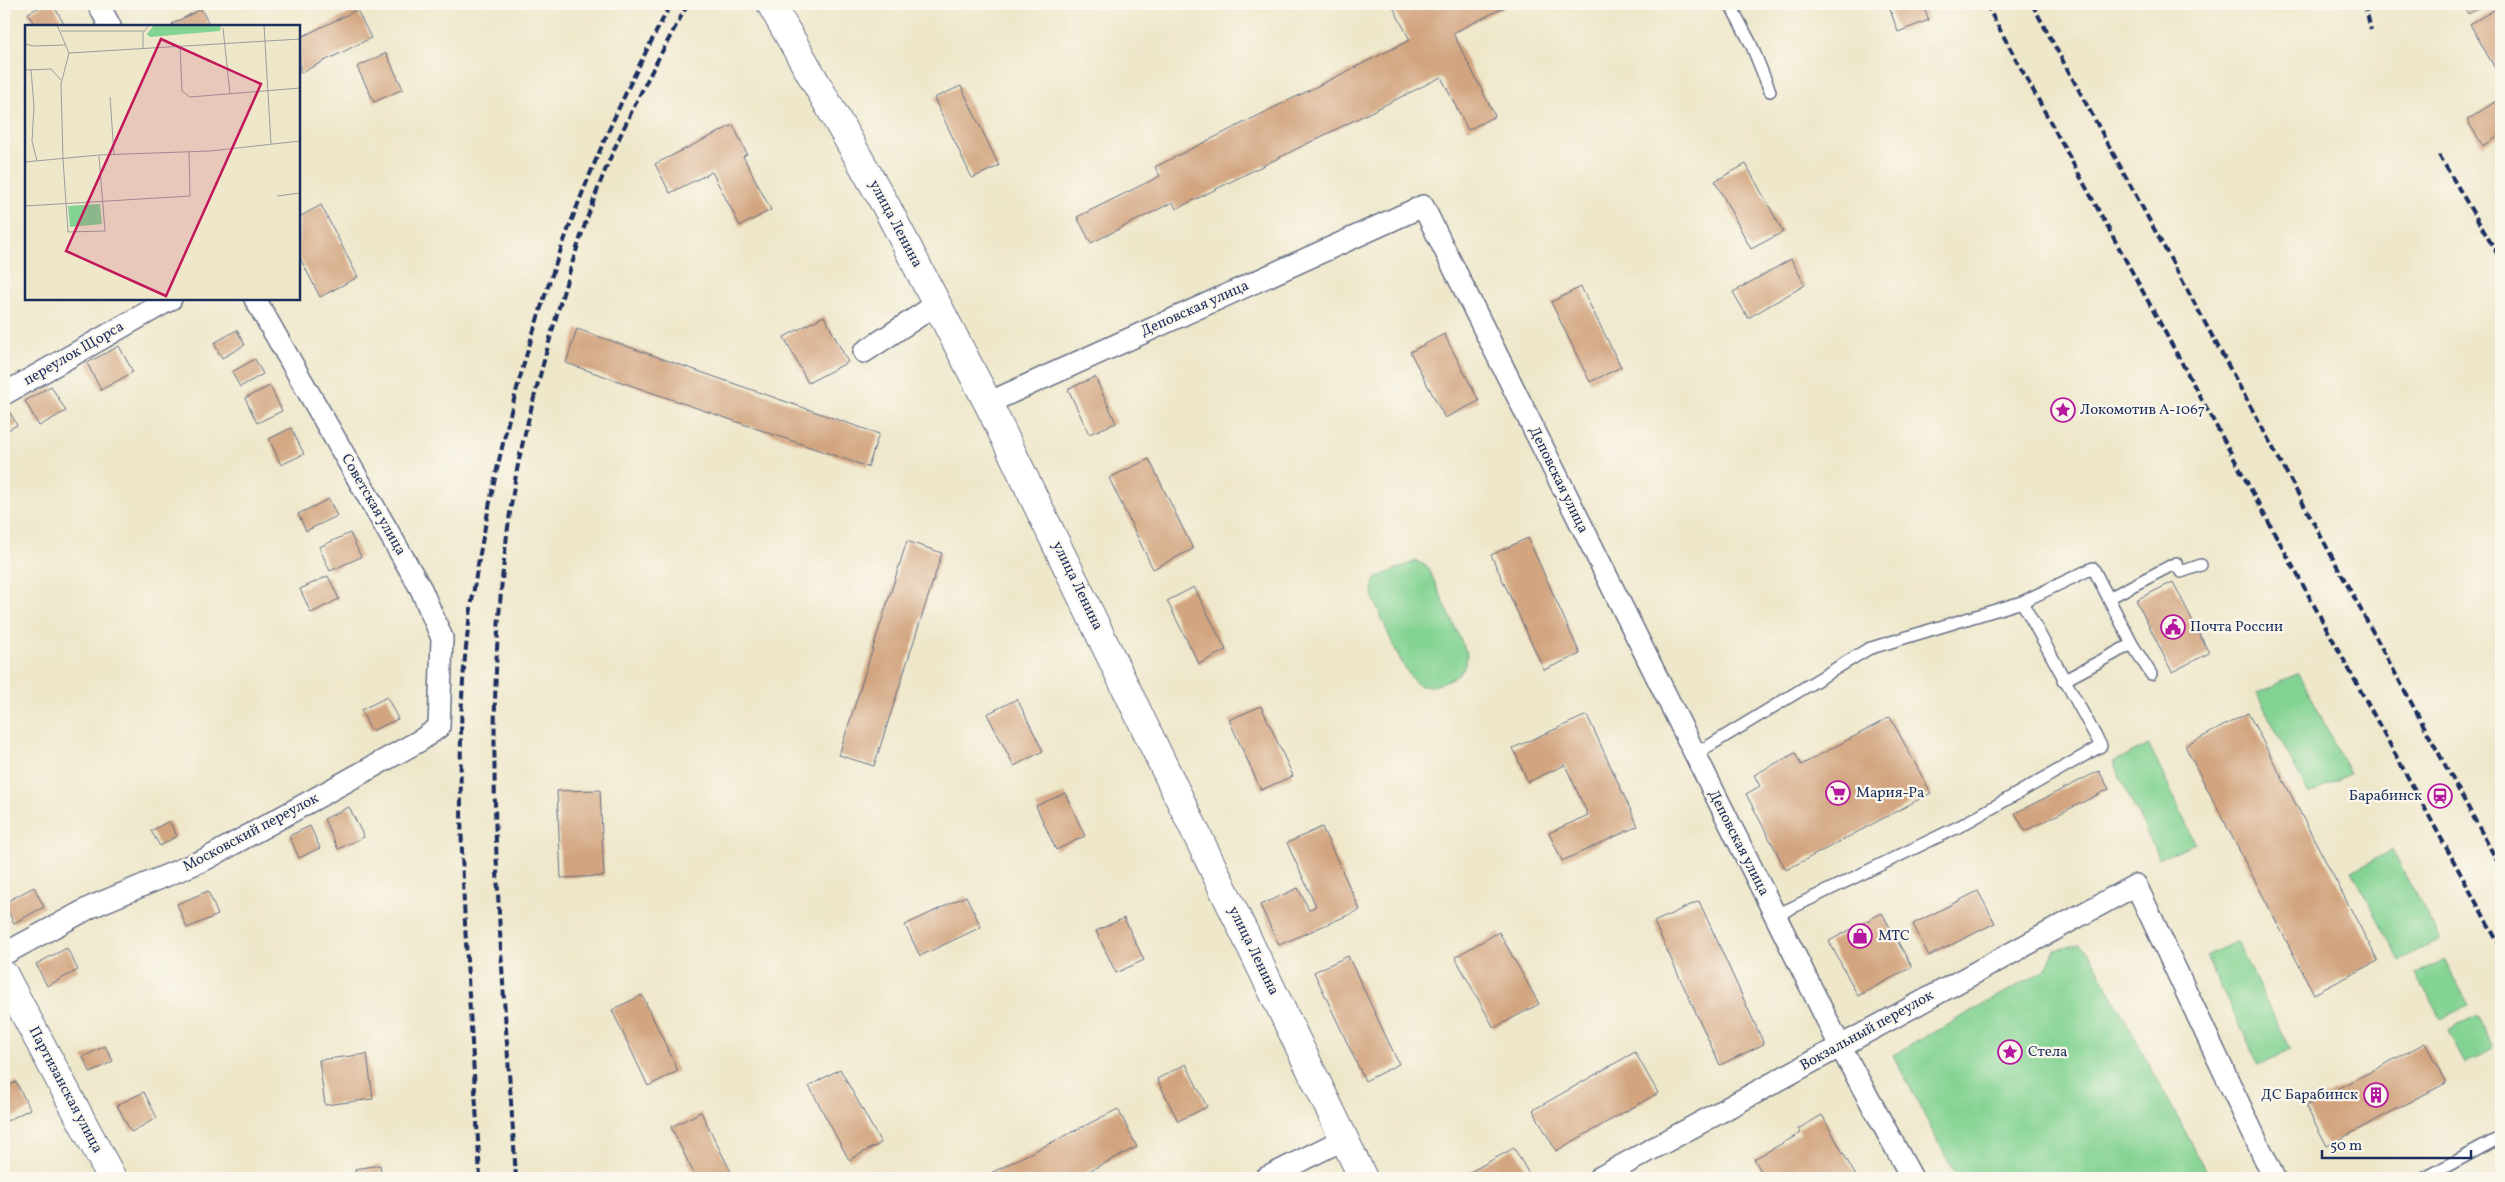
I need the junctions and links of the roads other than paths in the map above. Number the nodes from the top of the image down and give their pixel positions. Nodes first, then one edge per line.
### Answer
1 (98, 4) edge
2 (771, 4) edge
3 (1730, 4) edge
4 (109, 25) edge
5 (1770, 91) dead end
6 (169, 300) edge
7 (256, 300) edge
8 (937, 304) junction
9 (864, 352) dead end
10 (4, 394) edge
11 (988, 403) junction
12 (2201, 565) dead end
13 (2108, 598) junction
14 (2022, 602) junction
15 (2132, 644) junction
16 (2151, 674) dead end
17 (2063, 681) junction
18 (439, 727) joint
19 (1694, 755) junction
20 (1775, 916) junction
21 (4, 954) edge
22 (4, 975) edge
23 (1840, 1046) junction
24 (2501, 1137) edge
25 (1344, 1139) junction
26 (112, 1178) edge
27 (1266, 1178) edge
28 (1363, 1178) edge
29 (1599, 1178) edge
30 (1912, 1178) edge
31 (2274, 1178) edge
32 (2426, 1178) edge

1 - 4 street
2 - 8 main road, улица Ленина
3 - 5 lane
6 - 10 street, переулок Щорса
7 - 18 street, Советская улица
8 - 9 street
8 - 11 main road, улица Ленина
11 - 19 street, Деповская улица
11 - 25 main road, улица Ленина
12 - 13 lane
13 - 14 lane
13 - 15 lane
14 - 17 lane
14 - 19 lane
15 - 16 lane
15 - 17 lane
17 - 20 lane
18 - 21 street, Московский переулок
19 - 20 street, Деповская улица
20 - 23 street, Деповская улица
22 - 26 main road, Партизанская улица
23 - 29 street, Вокзальный переулок
23 - 30 street, Деповская улица
23 - 31 street, Вокзальный переулок
24 - 32 lane
25 - 27 street
25 - 28 main road, улица Ленина

